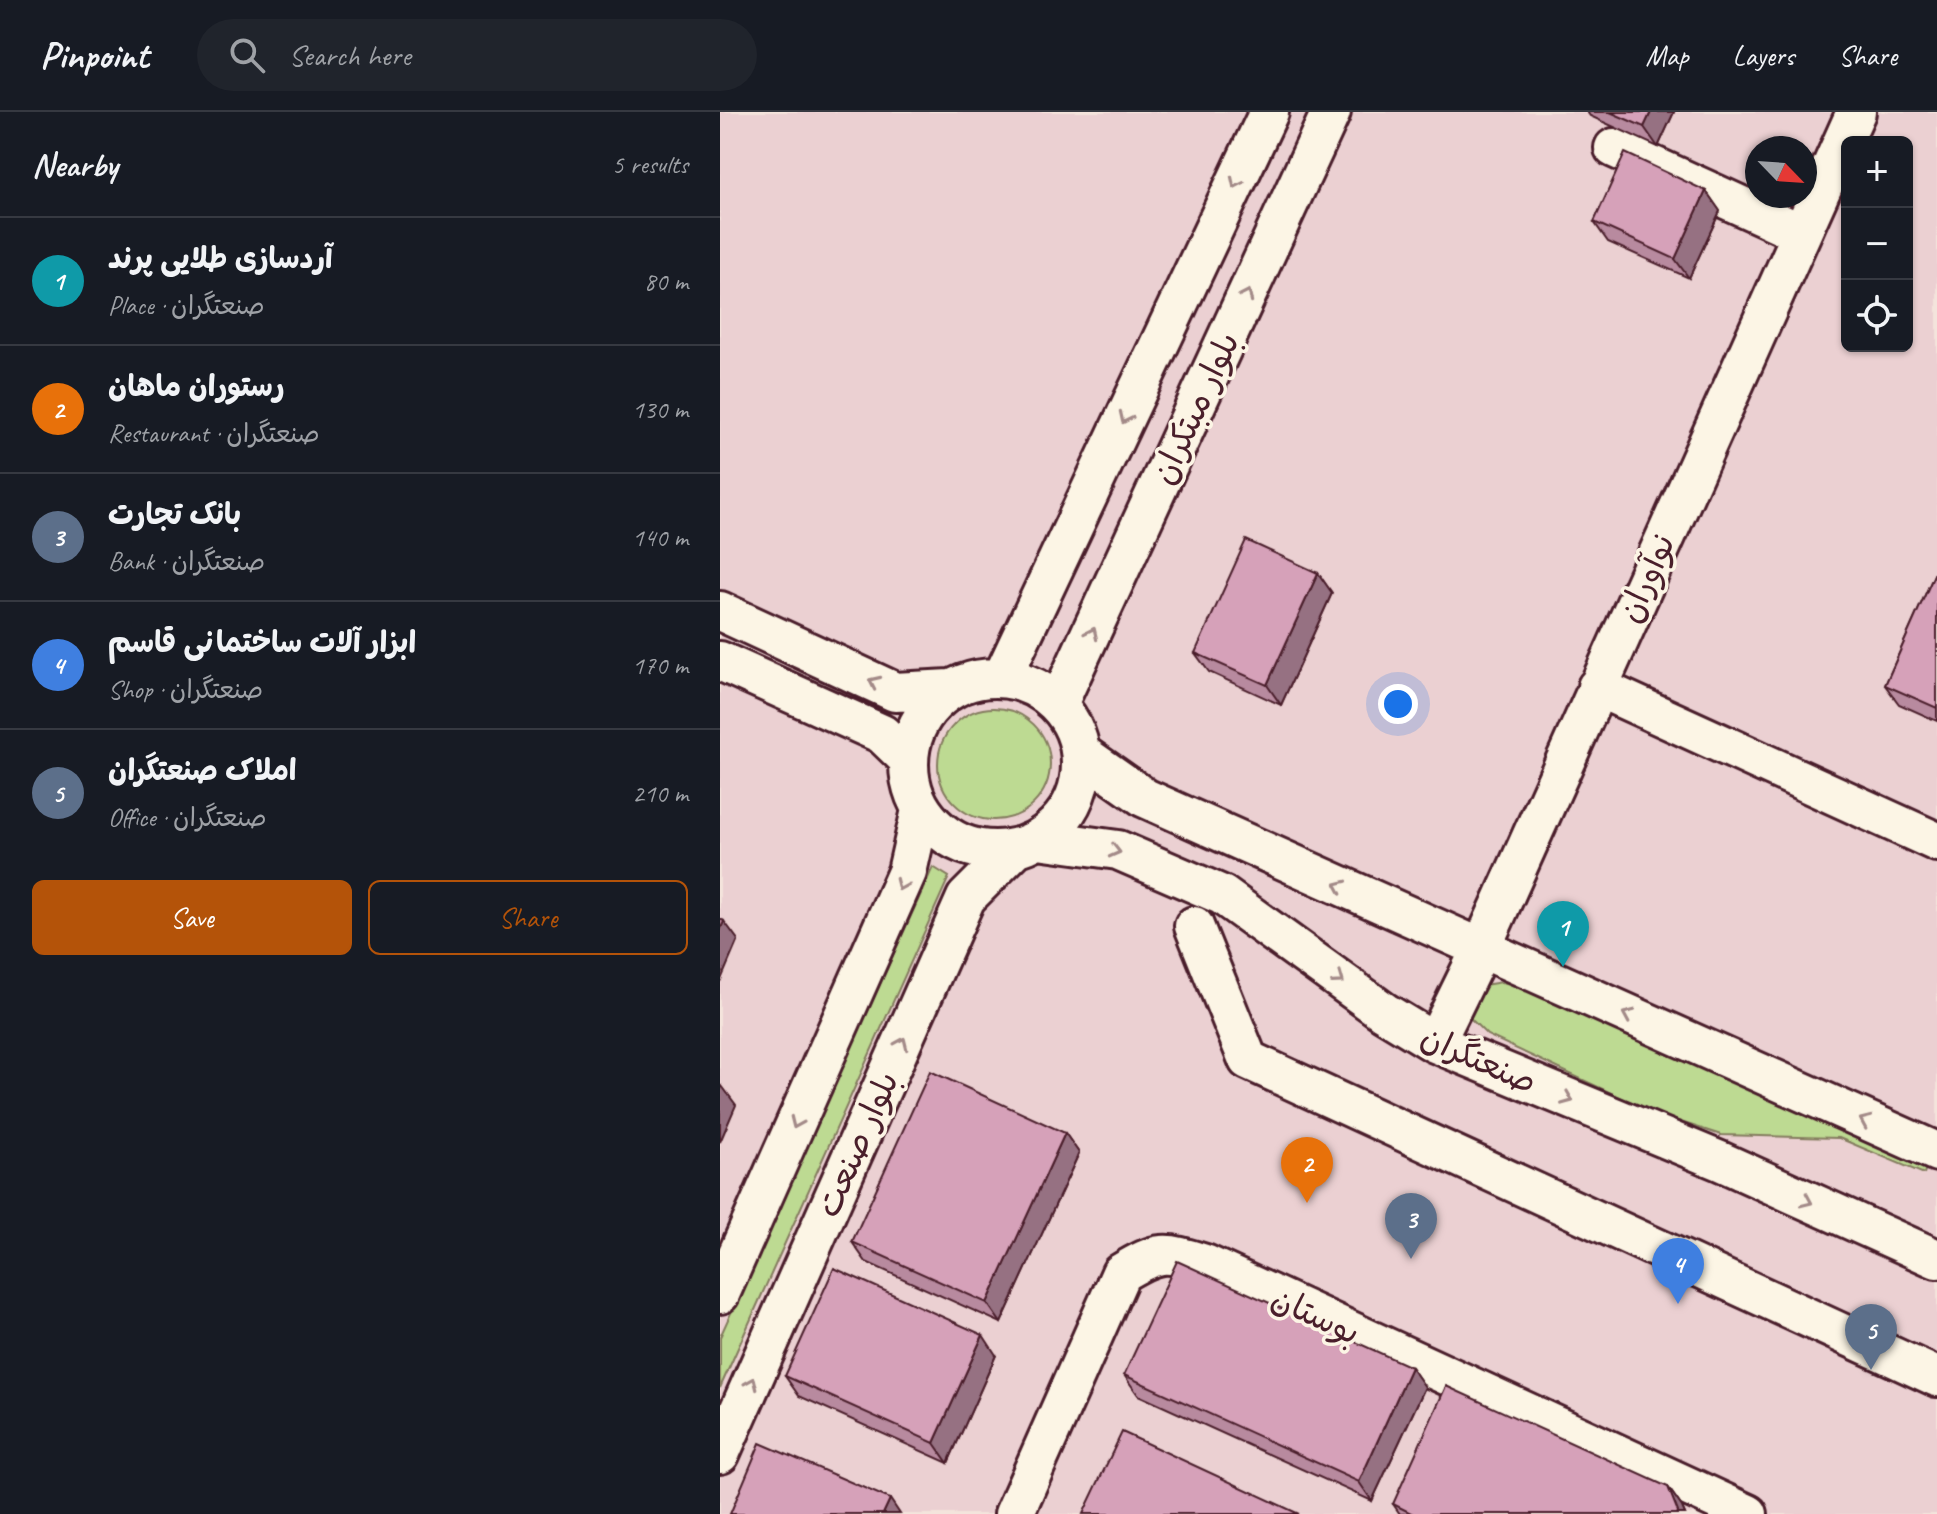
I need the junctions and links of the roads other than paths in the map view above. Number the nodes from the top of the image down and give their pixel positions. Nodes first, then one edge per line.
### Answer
1 (1269, 112) edge
2 (1331, 112) edge
3 (1856, 112) edge
4 (1614, 148) dead end
5 (1801, 233) junction
6 (720, 611) edge
7 (720, 661) edge
8 (1003, 676) junction
9 (1597, 687) junction
10 (950, 689) junction
11 (1058, 704) junction
12 (1081, 753) junction
13 (908, 759) junction
14 (921, 810) junction
15 (1937, 842) edge
16 (1027, 844) junction
17 (1194, 926) dead end
18 (1481, 949) junction
19 (1435, 1043) junction
20 (1937, 1152) edge
21 (1937, 1259) edge
22 (720, 1294) edge
23 (1937, 1377) edge
24 (720, 1454) edge
25 (1014, 1514) edge
26 (1748, 1514) edge

1 -> 8 street, بلوار مبتکران
11 -> 2 street, بلوار مبتکران
3 - 5 street, نوآوران
4 - 5 street
5 - 9 street, نوآوران
10 -> 6 street
7 - 13 street
8 - 10 street
8 - 11 street
9 - 15 street
9 - 18 street, نوآوران
10 - 13 street
11 - 12 street
12 - 16 street
18 -> 12 street
13 - 14 street
14 - 16 street
14 -> 22 street, بلوار صنعت
16 -> 19 street, صنعتگران
24 -> 16 street, بلوار صنعت
17 - 23 street
18 - 19 street, نوآوران
20 -> 18 street
19 -> 21 street, صنعتگران
25 - 26 street, بوستان

